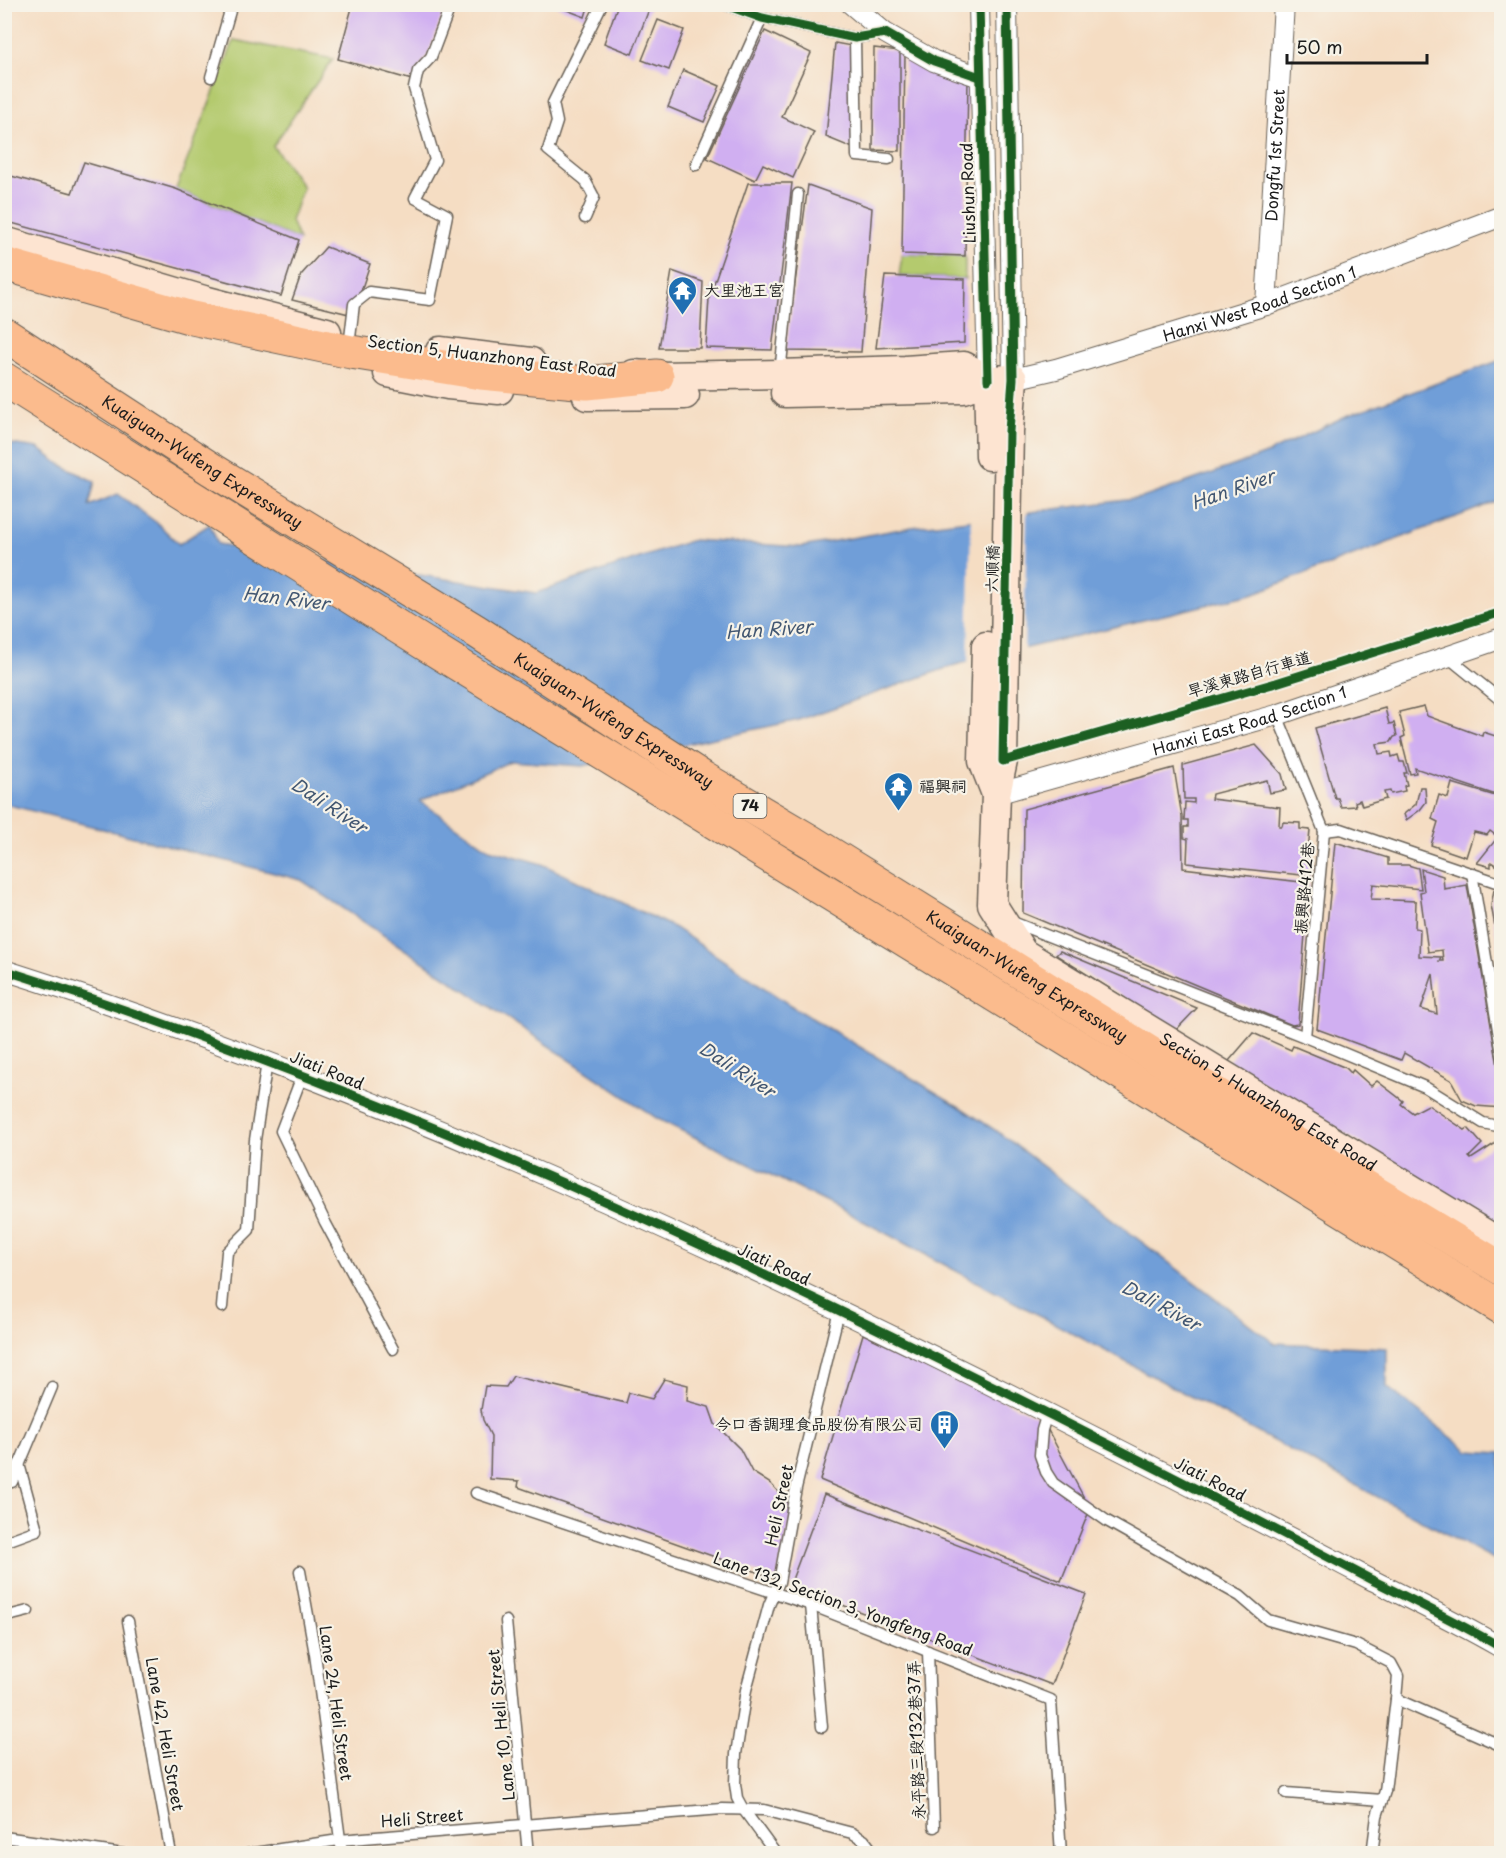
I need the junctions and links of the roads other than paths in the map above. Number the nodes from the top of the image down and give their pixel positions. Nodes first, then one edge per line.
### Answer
1 (232, 4) edge
2 (451, 4) edge
3 (602, 4) edge
4 (723, 4) edge
5 (851, 4) edge
6 (979, 4) edge
7 (1007, 4) edge
8 (1284, 4) edge
9 (762, 18) junction
10 (885, 33) junction
11 (855, 38) junction
12 (211, 77) dead end
13 (980, 77) junction
14 (889, 159) dead end
15 (696, 165) dead end
16 (798, 194) dead end
17 (1502, 216) edge
18 (585, 218) dead end
19 (4, 241) edge
20 (4, 264) edge
21 (4, 280) edge
22 (1266, 305) junction
23 (4, 334) edge
24 (350, 345) junction
25 (780, 374) junction
26 (657, 376) joint
27 (4, 379) edge
28 (1001, 379) junction
29 (1502, 638) edge
30 (1449, 658) junction
31 (1502, 701) edge
32 (1277, 716) junction
33 (996, 794) junction
34 (1324, 831) junction
35 (1472, 873) junction
36 (1502, 884) edge
37 (999, 917) junction
38 (4, 970) edge
39 (1305, 1037) junction
40 (1502, 1054) edge
41 (267, 1062) junction
42 (302, 1076) junction
43 (1502, 1127) edge
44 (1502, 1244) edge
45 (1502, 1269) edge
46 (222, 1307) dead end
47 (1502, 1308) edge
48 (839, 1311) junction
49 (393, 1350) dead end
50 (52, 1388) dead end
51 (1047, 1413) junction
52 (19, 1464) junction
53 (4, 1484) edge
54 (476, 1493) dead end
55 (4, 1542) edge
56 (300, 1571) dead end
57 (774, 1592) junction
58 (811, 1605) junction
59 (28, 1611) dead end
60 (4, 1617) edge
61 (128, 1621) dead end
62 (506, 1621) dead end
63 (1502, 1648) edge
64 (928, 1651) junction
65 (1396, 1699) junction
66 (822, 1727) dead end
67 (1502, 1746) edge
68 (1286, 1792) dead end
69 (1382, 1800) junction
70 (743, 1809) junction
71 (526, 1825) junction
72 (934, 1827) dead end
73 (4, 1837) edge
74 (339, 1840) junction
75 (123, 1854) edge
76 (171, 1854) edge
77 (248, 1854) edge
78 (342, 1854) edge
79 (528, 1854) edge
80 (776, 1854) edge
81 (875, 1854) edge
82 (1061, 1854) edge
83 (1372, 1854) edge

1 - 12 lane
2 - 24 lane
3 - 18 lane
4 - 9 lane
5 - 10 street
6 - 13 street, Liushun Road
7 - 28 street
8 - 22 street, Dongfu 1st Street
9 - 11 lane
9 - 15 lane
10 - 11 lane
10 - 13 street
11 - 14 lane
13 - 28 street, Liushun Road
16 - 25 lane
17 - 22 street, Hanxi West Road Section 1
19 - 24 street, Section 5, Huanzhong East Road
20 - 24 highway
21 - 28 street, Section 5, Huanzhong East Road
22 - 28 street, Hanxi West Road Section 1
23 - 45 highway, Kuaiguan-Wufeng Expressway / 74
24 - 26 highway
25 - 26 street
25 - 28 street
27 - 47 highway, Kuaiguan-Wufeng Expressway / 74
28 - 33 street, 六順橋
29 - 30 street, Hanxi East Road Section 1
30 - 31 lane
30 - 32 street, Hanxi East Road Section 1
32 - 33 street, Hanxi East Road Section 1
32 - 34 lane, 振興路412巷
33 - 37 street, Section 5, Huanzhong East Road
34 - 35 lane
34 - 39 lane, 振興路412巷
35 - 36 lane
35 - 40 lane
37 - 39 lane
37 - 44 street, Section 5, Huanzhong East Road
38 - 41 street, Jiati Road
39 - 43 lane
41 - 42 street, Jiati Road
41 - 46 lane, Jiati Road
42 - 48 street, Jiati Road
42 - 49 lane, Jiati Road
48 - 51 street, Jiati Road
48 - 57 lane, Heli Street
50 - 52 lane
51 - 63 street, Jiati Road
51 - 65 lane
52 - 53 lane
52 - 55 lane
54 - 57 lane, Lane 132, Section 3, Yongfeng Road
56 - 74 lane, Lane 24, Heli Street
57 - 58 lane, Lane 132, Section 3, Yongfeng Road
57 - 70 lane, Heli Street
58 - 64 lane, Lane 132, Section 3, Yongfeng Road
58 - 66 lane
59 - 60 lane
61 - 76 lane, Lane 42, Heli Street
62 - 71 lane, Lane 10, Heli Street
64 - 72 lane, 永平路三段132巷37弄
64 - 82 lane, Lane 132, Section 3, Yongfeng Road
65 - 67 lane
65 - 69 lane
68 - 69 lane
69 - 83 lane
70 - 71 lane, Heli Street
70 - 80 lane, Heli Street
70 - 81 lane
71 - 74 lane, Heli Street
71 - 79 lane, Lane 10, Heli Street
73 - 75 lane
74 - 77 lane, Heli Street
74 - 78 lane, Lane 24, Heli Street

